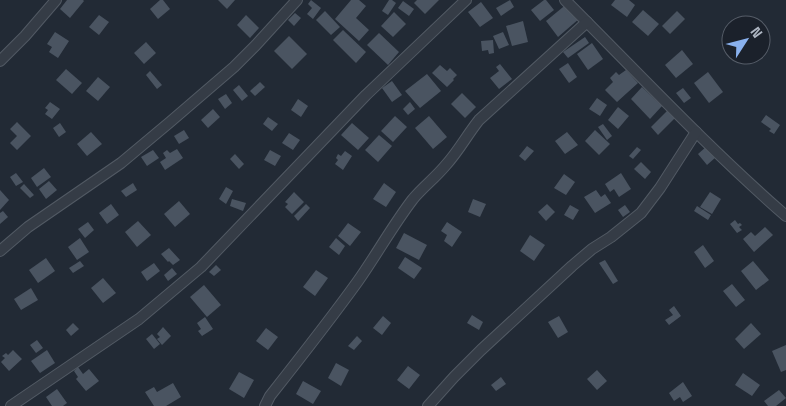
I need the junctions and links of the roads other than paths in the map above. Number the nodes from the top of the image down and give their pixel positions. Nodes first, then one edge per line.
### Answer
1 (56, 0) edge
2 (296, 0) edge
3 (466, 0) edge
4 (565, 0) edge
5 (587, 22) junction
6 (0, 61) edge
7 (696, 132) junction
8 (786, 216) edge
9 (0, 252) edge
10 (12, 406) edge
11 (265, 406) edge
12 (428, 406) edge

1 - 6 street
2 - 9 street
3 - 10 street
4 - 5 street
5 - 7 street
5 - 11 street
7 - 8 street
7 - 12 street

